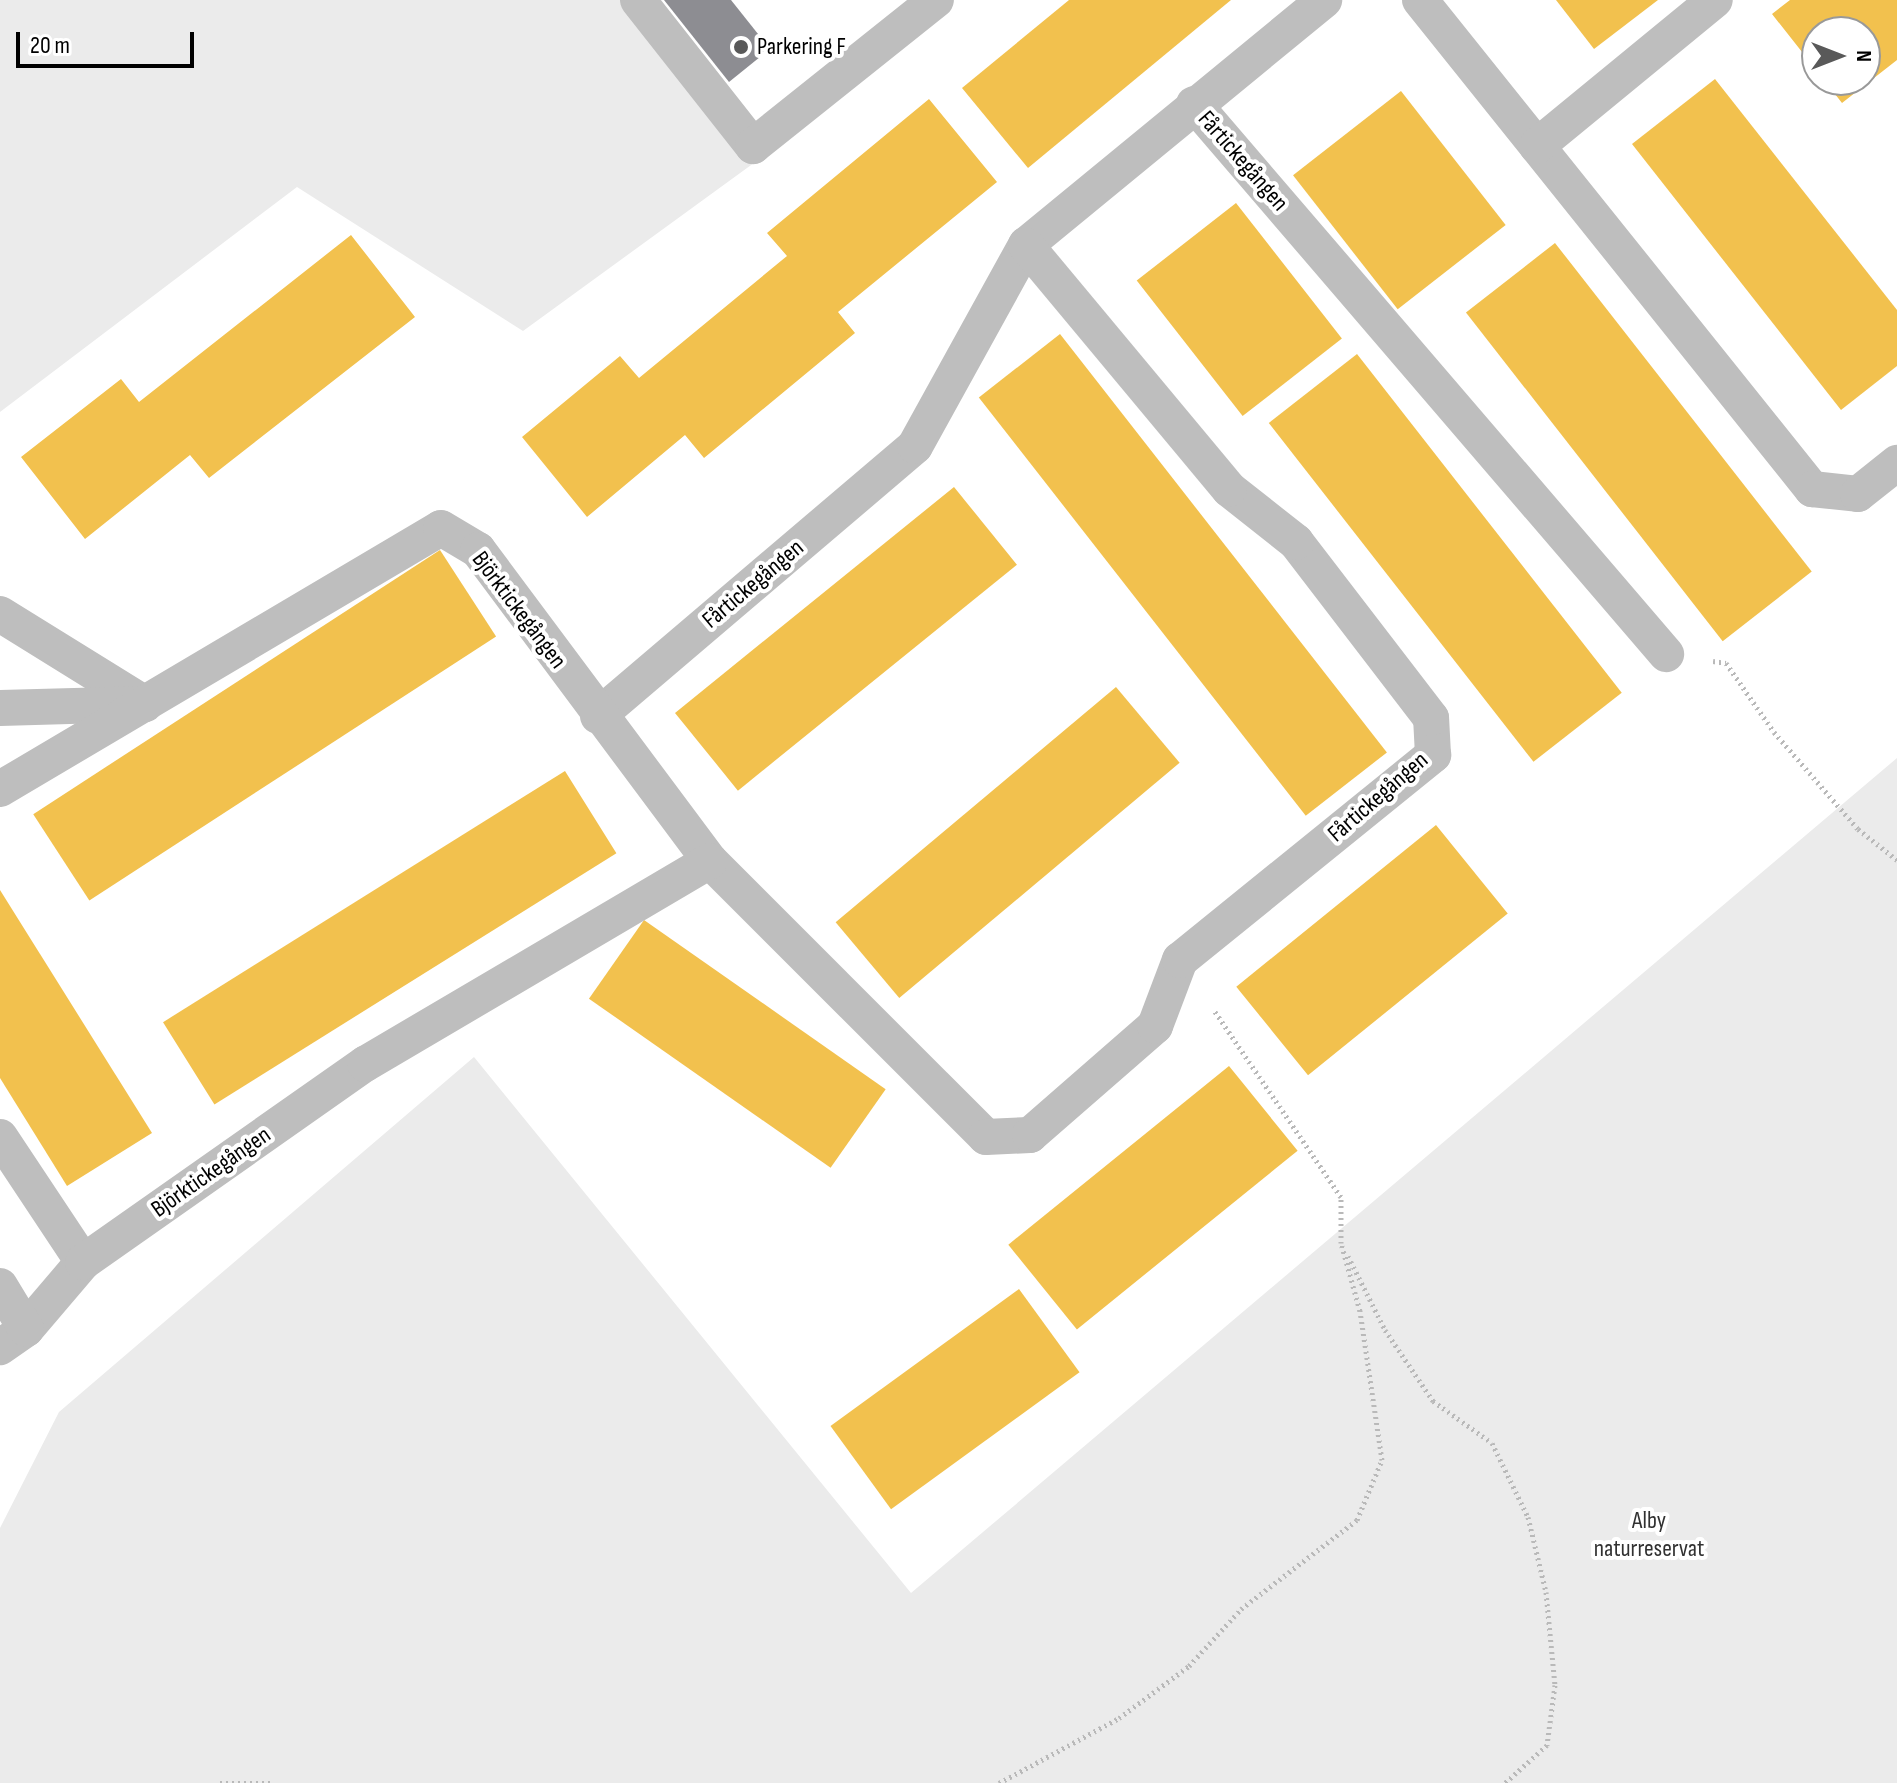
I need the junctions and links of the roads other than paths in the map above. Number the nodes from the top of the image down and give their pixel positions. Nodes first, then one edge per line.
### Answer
1 (638, 0) edge
2 (936, 0) edge
3 (1324, 0) edge
4 (1420, 0) edge
5 (1715, 0) edge
6 (1194, 104) junction
7 (1537, 146) junction
8 (1026, 245) junction
9 (1897, 463) edge
10 (0, 614) edge
11 (1666, 654) road end
12 (145, 704) junction
13 (0, 708) edge
14 (598, 716) junction
15 (0, 789) edge
16 (710, 861) junction
17 (0, 1137) edge
18 (986, 1137) joint
19 (83, 1262) junction
20 (0, 1286) edge
21 (13, 1338) edge

1 - 2 lane
3 - 6 lane, Fårtickegången
4 - 7 lane
5 - 7 lane
6 - 8 lane, Fårtickegången
6 - 11 lane, Fårtickegången
7 - 9 lane
8 - 14 lane, Fårtickegången
8 - 18 lane, Fårtickegången
10 - 12 lane
12 - 13 lane, Björktickegången
12 - 14 lane, Björktickegången
12 - 15 lane, Björktickegången
14 - 16 lane, Björktickegången
16 - 18 lane, Björktickegången
16 - 19 lane, Björktickegången
17 - 19 lane
19 - 21 lane, Björktickegången
20 - 21 lane, Björktickegången

